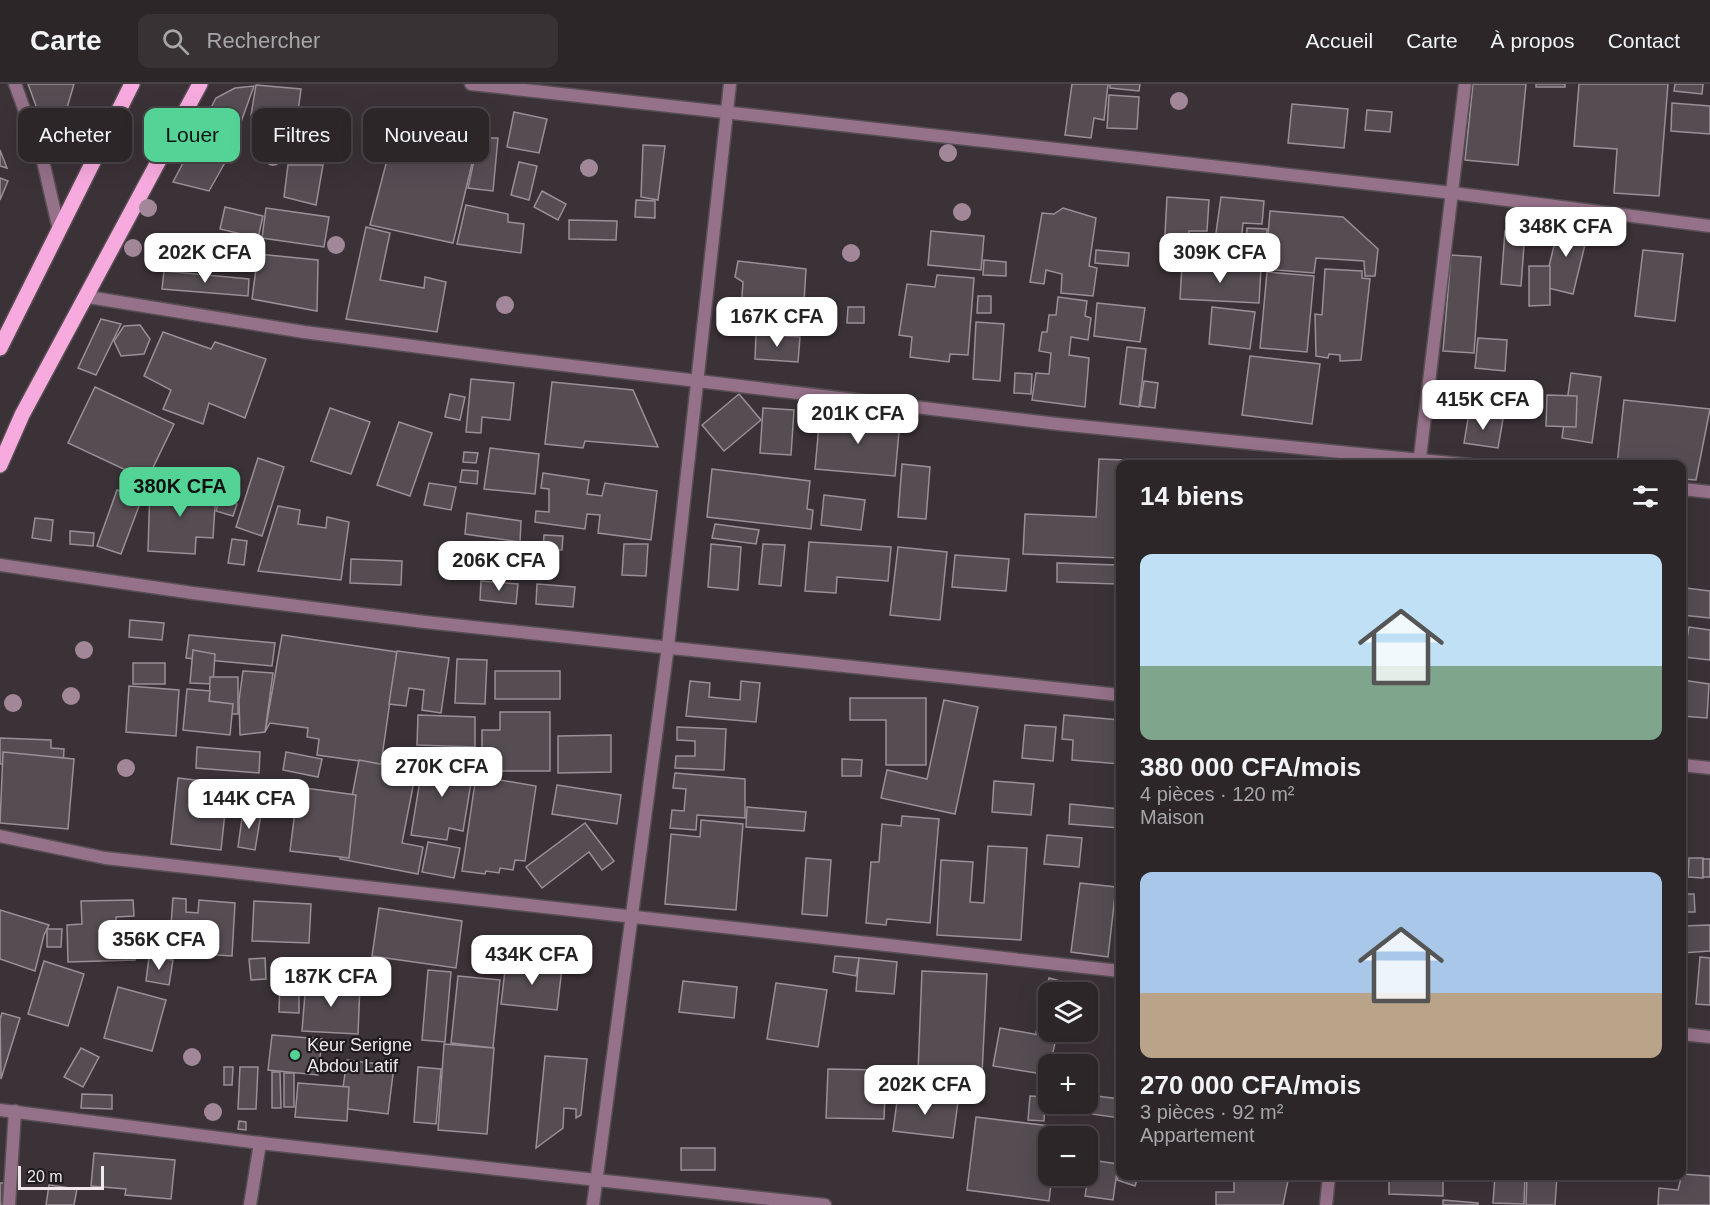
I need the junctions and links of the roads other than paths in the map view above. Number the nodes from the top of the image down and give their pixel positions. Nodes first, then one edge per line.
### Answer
1 (15, 84) edge
2 (132, 84) edge
3 (200, 84) edge
4 (471, 84) edge
5 (730, 84) edge
6 (1465, 84) edge
7 (727, 111) junction
8 (1453, 193) junction
9 (1710, 226) edge
10 (59, 230) junction
11 (88, 297) junction
12 (0, 348) edge
13 (696, 381) junction
14 (1400, 460) edge
15 (1419, 460) edge
16 (0, 465) edge
17 (1686, 489) edge
18 (1710, 492) edge
19 (0, 565) edge
20 (668, 646) junction
21 (1116, 695) edge
22 (1686, 765) edge
23 (1710, 768) edge
24 (0, 836) edge
25 (634, 916) junction
26 (1116, 971) edge
27 (1686, 1034) edge
28 (1710, 1037) edge
29 (0, 1110) edge
30 (15, 1111) junction
31 (260, 1143) junction
32 (597, 1179) junction
33 (1329, 1180) edge
34 (9, 1205) edge
35 (250, 1205) edge
36 (593, 1205) edge
37 (825, 1205) edge
38 (1326, 1205) edge

1 - 10 street
2 - 10 main road
3 - 11 main road
4 - 7 street
5 - 7 street
6 - 8 street
7 - 8 street
7 - 13 street
8 - 9 street
8 - 15 street
10 - 12 main road
11 - 13 street
11 - 16 main road
13 - 14 street
13 - 20 street
17 - 18 street
19 - 20 street
20 - 21 street
20 - 25 street
22 - 23 street
24 - 25 street
25 - 26 street
25 - 32 street
27 - 28 street
29 - 30 street
30 - 31 street
30 - 34 street
31 - 32 street
31 - 35 street
32 - 36 street
32 - 37 street
33 - 38 street

